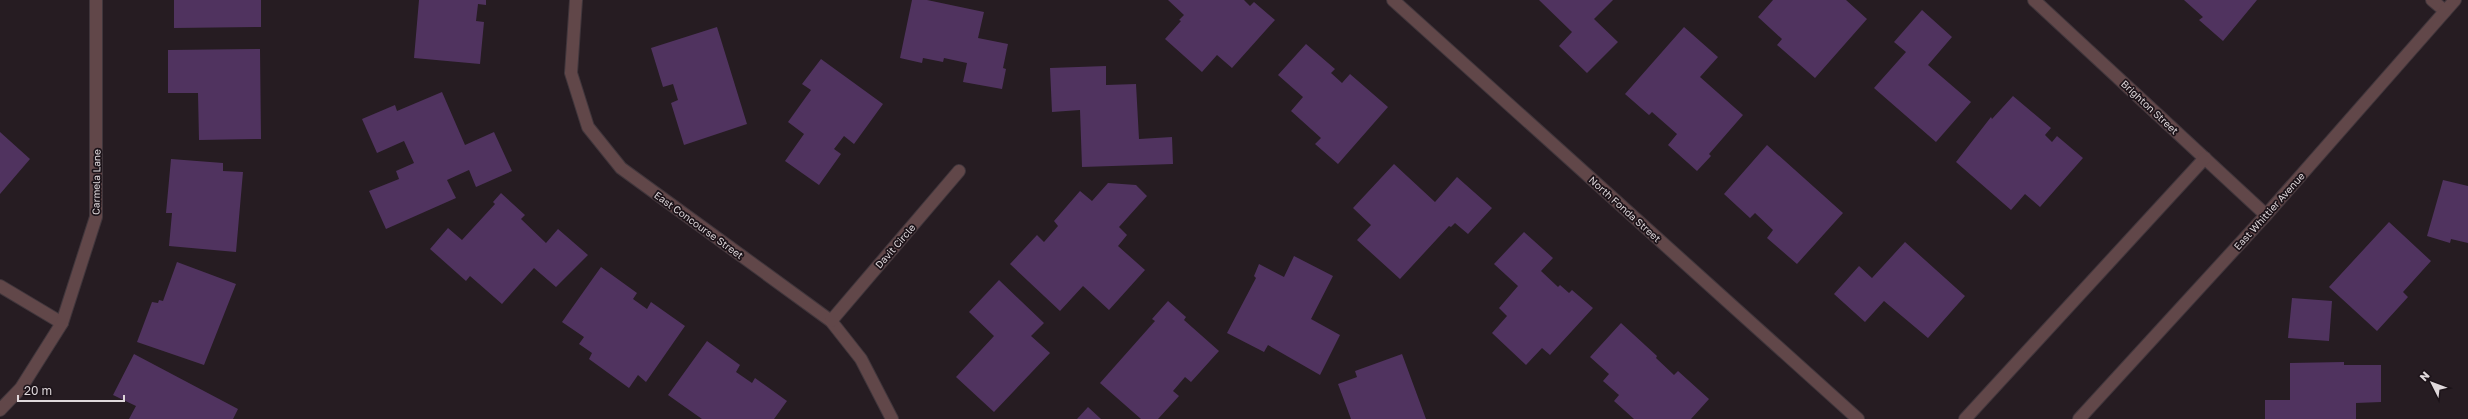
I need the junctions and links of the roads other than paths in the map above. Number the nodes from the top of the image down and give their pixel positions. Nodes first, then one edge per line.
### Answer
1 (96, 0) edge
2 (576, 0) edge
3 (1393, 0) edge
4 (2034, 0) edge
5 (2432, 0) edge
6 (2455, 0) edge
7 (2445, 11) junction
8 (2205, 158) junction
9 (959, 171) dead end
10 (2266, 214) junction
11 (0, 286) edge
12 (831, 321) junction
13 (62, 323) junction
14 (0, 410) edge
15 (892, 419) edge
16 (1858, 419) edge
17 (1965, 419) edge
18 (2079, 419) edge

1 - 13 street, Carmela Lane
2 - 12 street, East Concourse Street
3 - 16 street, North Fonda Street
4 - 8 street, Brighton Street
5 - 7 street
6 - 7 street, East Whittier Avenue
7 - 10 street, East Whittier Avenue
8 - 10 street, Brighton Street
8 - 17 street
9 - 12 street, Davit Circle
10 - 18 street, East Whittier Avenue
11 - 13 street
12 - 15 street, East Concourse Street
13 - 14 street, Carmela Lane

